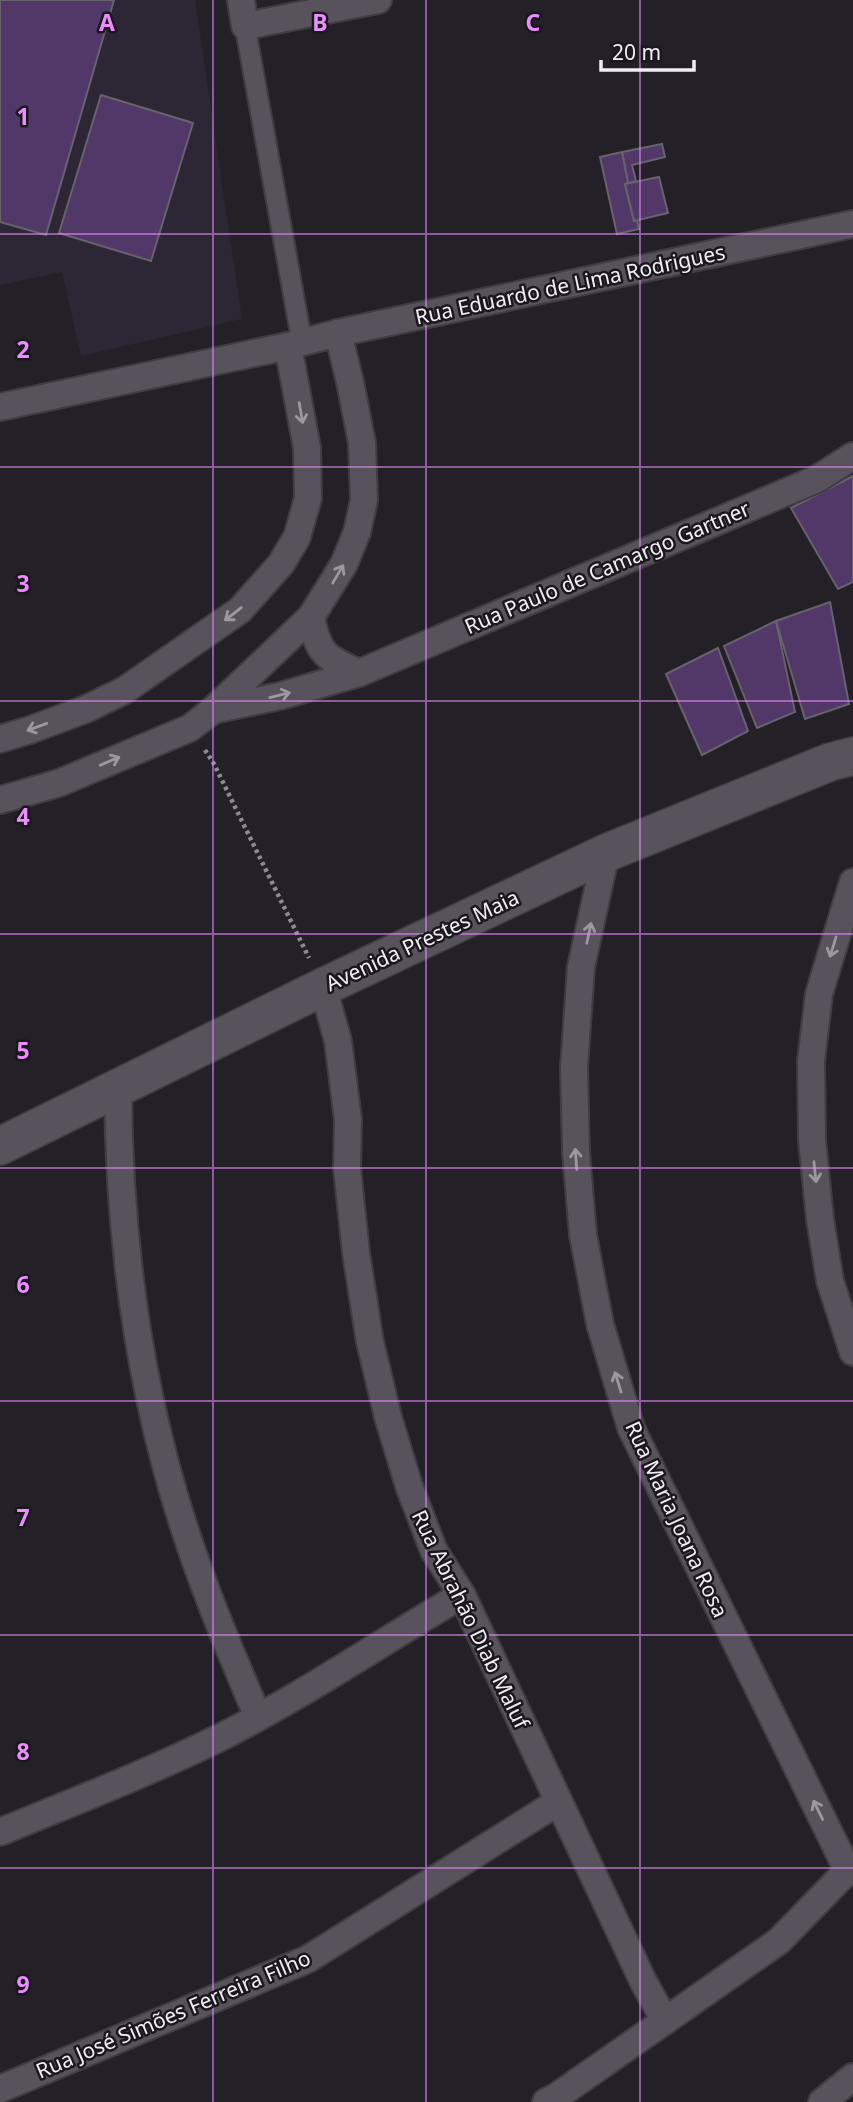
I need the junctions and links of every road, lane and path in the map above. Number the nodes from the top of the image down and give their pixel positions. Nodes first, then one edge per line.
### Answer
1 (241, 0) edge
2 (378, 0) edge
3 (245, 26) junction
4 (853, 224) edge
5 (338, 333) junction
6 (295, 344) junction
7 (0, 407) edge
8 (853, 456) edge
9 (311, 617) junction
10 (359, 673) junction
11 (213, 710) junction
12 (190, 728) junction
13 (0, 739) edge
14 (853, 756) edge
15 (0, 800) edge
16 (606, 853) junction
17 (853, 882) edge
18 (323, 987) junction
19 (118, 1089) junction
20 (0, 1146) edge
21 (853, 1352) edge
22 (462, 1595) junction
23 (258, 1717) junction
24 (558, 1802) junction
25 (0, 1832) edge
26 (850, 1868) edge
27 (665, 2021) junction
28 (853, 2077) edge
29 (0, 2089) edge
30 (546, 2102) edge
31 (822, 2102) edge

1 - 3 street
2 - 3 street
3 - 6 street
4 - 5 street, Rua Eduardo de Lima Rodrigues
5 - 6 street, Rua Eduardo de Lima Rodrigues
9 -> 5 street
6 - 7 street, Rua Eduardo de Lima Rodrigues
6 -> 13 street
8 - 10 street, Rua Paulo de Camargo Gartner
9 - 10 street
9 - 11 street
11 -> 10 street, Rua Paulo de Camargo Gartner
11 - 12 street
15 -> 12 street
12 - 18 path
14 - 16 main road, Avenida Prestes Maia
16 - 18 main road, Avenida Prestes Maia
26 -> 16 street, Rua Maria Joana Rosa
17 -> 21 street
18 - 19 main road, Avenida Prestes Maia
18 - 22 street, Rua Abrahão Diab Maluf
19 - 20 main road, Avenida Prestes Maia
19 - 23 street
22 - 23 street
22 - 24 street, Rua Abrahão Diab Maluf
23 - 25 street
24 - 27 street, Rua Abrahão Diab Maluf
24 - 29 street, Rua José Simões Ferreira Filho
26 - 27 street
27 - 30 street
28 - 31 street

